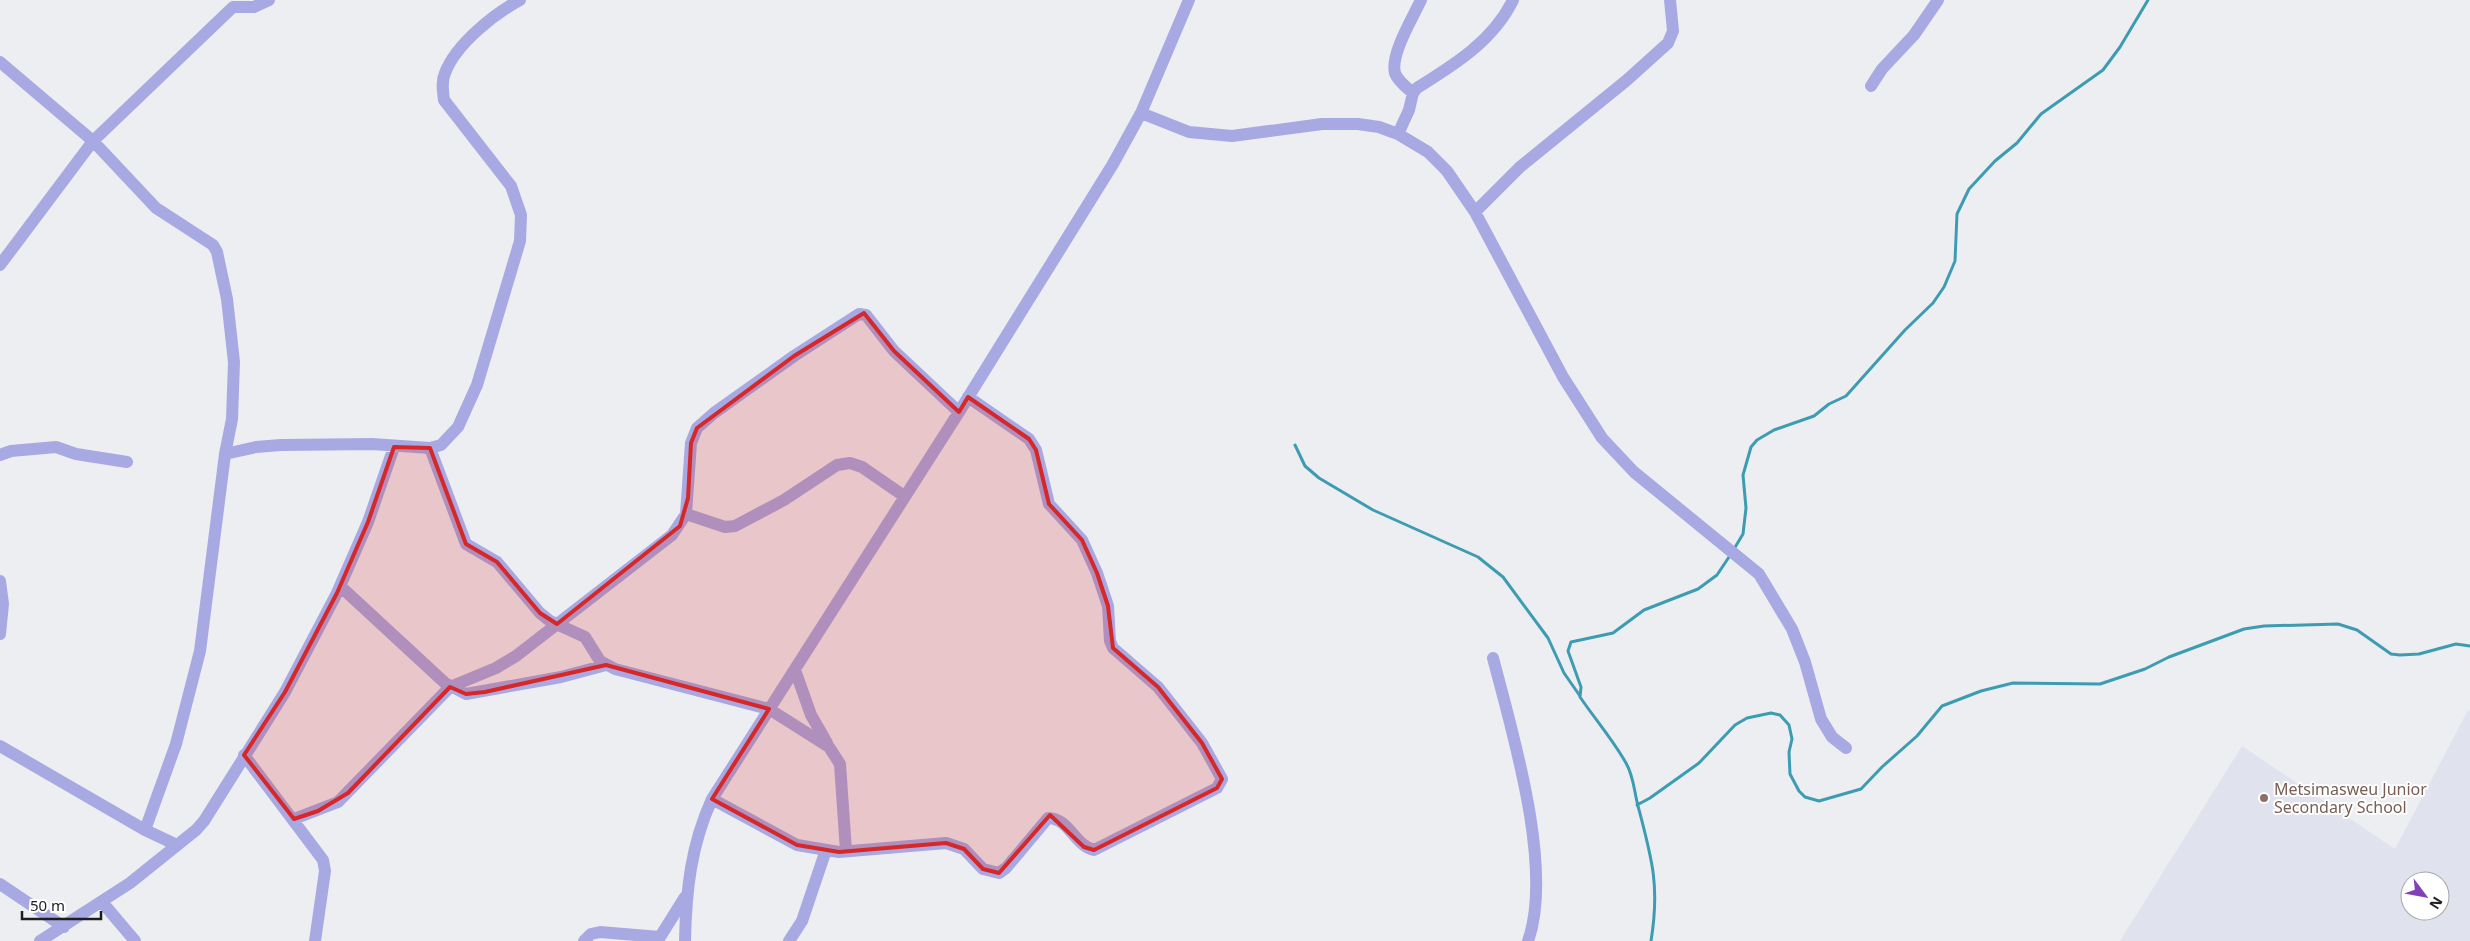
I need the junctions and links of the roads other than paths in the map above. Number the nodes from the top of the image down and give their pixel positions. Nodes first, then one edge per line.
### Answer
1 (269, 0) edge
2 (520, 0) edge
3 (1189, 0) edge
4 (1421, 0) edge
5 (1513, 0) edge
6 (1670, 0) edge
7 (1938, 0) edge
8 (232, 3) edge
9 (498, 5) edge
10 (0, 62) edge
11 (1871, 86) dead end
12 (1412, 94) junction
13 (1141, 113) junction
14 (1398, 134) junction
15 (93, 141) junction
16 (1475, 212) junction
17 (0, 265) edge
18 (968, 397) junction
19 (959, 412) junction
20 (394, 447) junction
21 (430, 448) junction
22 (225, 454) junction
23 (0, 455) edge
24 (128, 462) dead end
25 (904, 496) junction
26 (686, 514) junction
27 (0, 581) edge
28 (340, 586) junction
29 (558, 624) junction
30 (0, 634) edge
31 (1493, 658) dead end
32 (606, 665) junction
33 (795, 670) junction
34 (450, 687) junction
35 (769, 709) junction
36 (0, 746) edge
37 (829, 747) junction
38 (1846, 748) dead end
39 (244, 755) junction
40 (712, 799) junction
41 (294, 819) junction
42 (145, 830) junction
43 (177, 845) junction
44 (826, 850) junction
45 (846, 851) junction
46 (0, 884) edge
47 (686, 895) junction
48 (102, 902) junction
49 (64, 927) junction
50 (661, 939) edge
51 (40, 941) edge
52 (135, 941) edge
53 (315, 941) edge
54 (584, 941) edge
55 (685, 941) edge
56 (789, 941) edge
57 (1528, 941) edge

1 - 8 street
2 - 9 street
3 - 13 street
4 - 12 street
5 - 12 street
6 - 16 street
7 - 11 street
8 - 15 street
9 - 21 street
10 - 15 street
12 - 14 street
13 - 14 street
13 - 18 street
14 - 16 street
15 - 17 street
15 - 22 street
16 - 38 street
18 - 19 street
18 - 45 street
19 - 25 street
19 - 26 street
20 - 21 street
20 - 22 street
20 - 28 street
21 - 29 street
22 - 42 street
23 - 24 street
25 - 26 street
25 - 33 street
26 - 29 street
27 - 30 street
28 - 34 street
28 - 39 street
29 - 32 street
29 - 34 street
31 - 57 street
32 - 34 street
32 - 35 street
33 - 35 street
33 - 37 street
34 - 41 street
35 - 37 street
35 - 40 street
36 - 42 street
37 - 45 street
39 - 41 street
39 - 43 street
40 - 44 street
40 - 47 street
41 - 53 street
42 - 43 street
43 - 48 street
44 - 45 street
44 - 56 street
46 - 49 street
47 - 50 street
47 - 55 street
48 - 49 street
48 - 52 street
49 - 51 street
50 - 54 street

